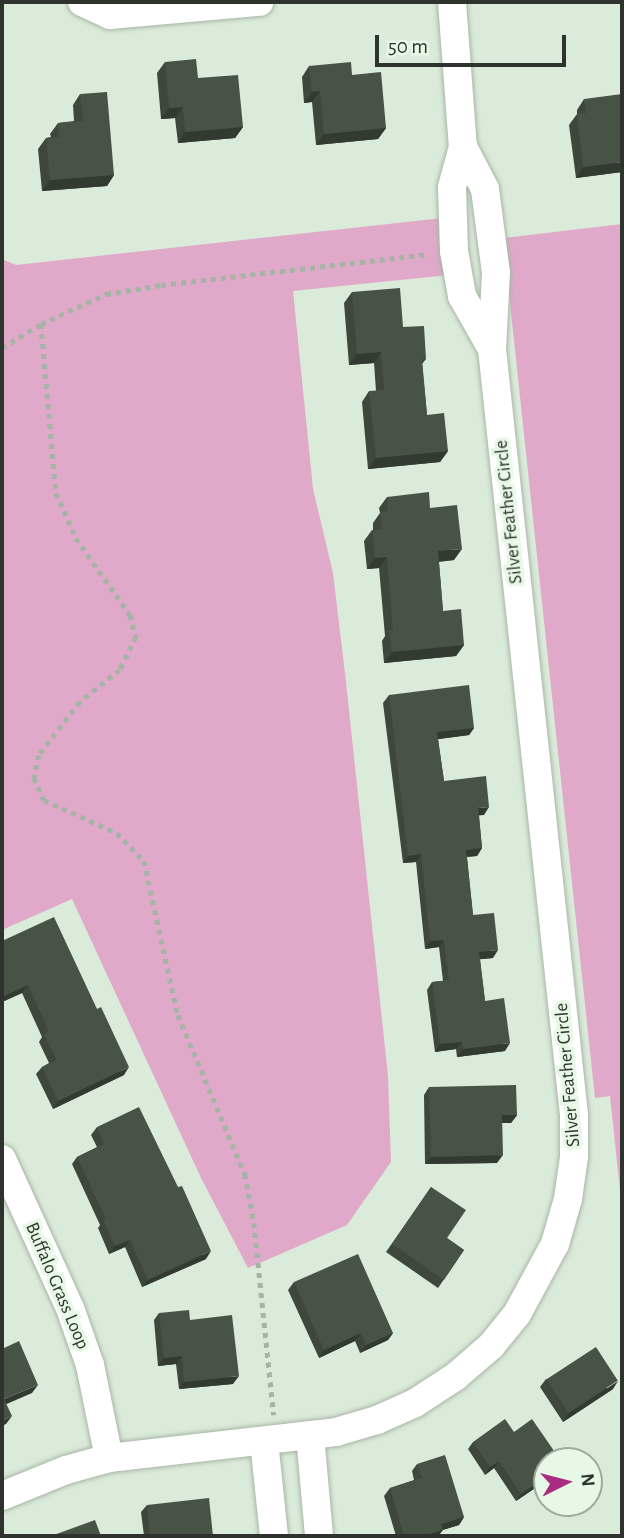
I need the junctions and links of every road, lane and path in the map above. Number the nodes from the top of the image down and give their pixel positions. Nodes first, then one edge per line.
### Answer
1 (82, 2) edge
2 (259, 2) edge
3 (452, 2) edge
4 (463, 147) junction
5 (454, 251) junction
6 (41, 324) junction
7 (2, 348) edge
8 (492, 349) junction
9 (2, 1159) edge
10 (310, 1435) junction
11 (270, 1441) junction
12 (109, 1458) junction
13 (2, 1496) edge
14 (274, 1536) edge
15 (319, 1536) edge

1 - 2 street
3 - 4 street, Silver Feather Circle
4 - 5 street, Silver Feather Circle
4 - 8 street, Silver Feather Circle
5 - 6 path
5 - 8 street, Silver Feather Circle
6 - 7 path
6 - 11 path
8 - 10 street, Silver Feather Circle
9 - 12 street, Buffalo Grass Loop
10 - 11 street, Silver Feather Circle
10 - 15 street
11 - 12 street, Silver Feather Circle
11 - 14 street
12 - 13 street, Silver Feather Circle

